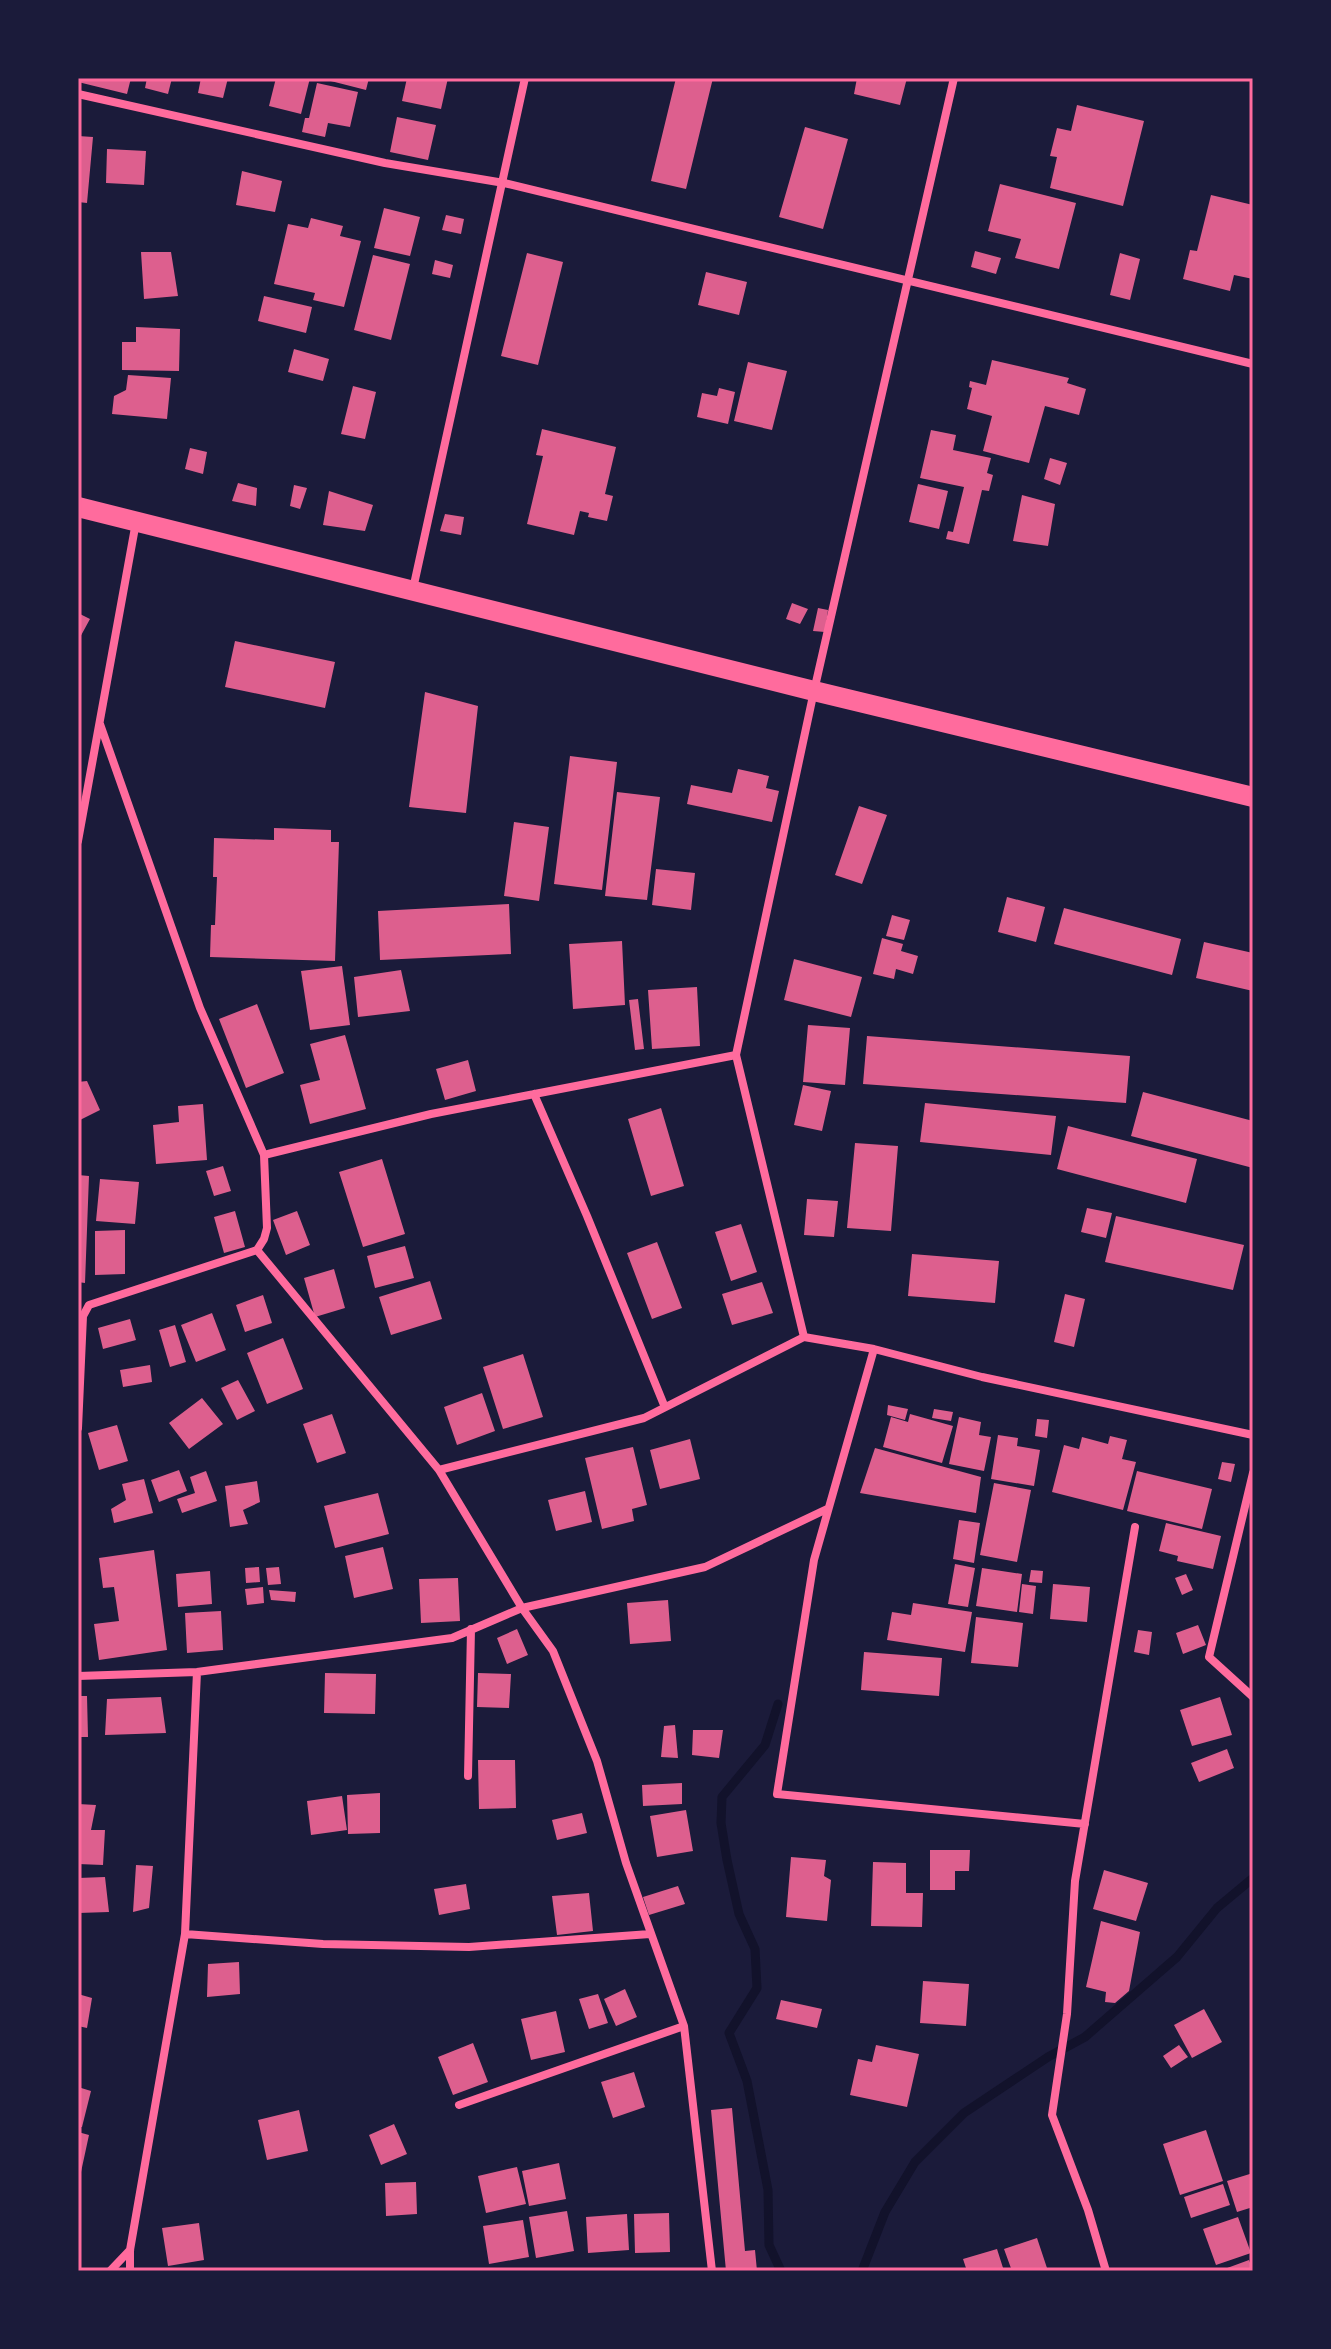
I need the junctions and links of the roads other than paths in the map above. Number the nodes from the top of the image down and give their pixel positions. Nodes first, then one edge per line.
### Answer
1 (525, 78) edge
2 (954, 78) edge
3 (78, 94) edge
4 (504, 183) junction
5 (907, 282) junction
6 (1253, 364) edge
7 (78, 507) edge
8 (136, 521) junction
9 (413, 590) junction
10 (814, 691) junction
11 (100, 724) junction
12 (1253, 797) edge
13 (78, 841) edge
14 (736, 1055) junction
15 (534, 1094) junction
16 (264, 1155) junction
17 (257, 1250) junction
18 (804, 1337) junction
19 (874, 1349) junction
20 (664, 1405) junction
21 (78, 1428) edge
22 (1253, 1435) edge
23 (439, 1470) junction
24 (1253, 1473) edge
25 (827, 1509) junction
26 (1135, 1527) dead end
27 (522, 1608) junction
28 (471, 1629) junction
29 (197, 1672) junction
30 (78, 1676) edge
31 (1253, 1697) edge
32 (468, 1776) dead end
33 (1085, 1824) junction
34 (185, 1934) junction
35 (650, 1934) junction
36 (684, 2026) junction
37 (459, 2105) dead end
38 (130, 2250) junction
39 (110, 2271) edge
40 (130, 2271) edge
41 (712, 2271) edge
42 (1106, 2271) edge

1 - 4 street
2 - 5 street
3 - 4 street
4 - 5 street
4 - 9 street
5 - 6 street
5 - 10 street
7 - 8 main road
8 - 9 main road
8 - 11 street
9 - 10 main road
10 - 12 main road
10 - 14 street
11 - 13 street
11 - 16 street
14 - 15 street
14 - 18 street
15 - 16 street
15 - 20 street
16 - 17 street
17 - 21 street
17 - 23 street
18 - 19 street
18 - 20 street
19 - 22 street
19 - 25 street
20 - 23 street
23 - 27 street
24 - 31 street
25 - 27 street
25 - 33 street
26 - 33 street
27 - 28 street
27 - 35 street
28 - 29 street
28 - 32 street
29 - 30 street
29 - 34 street
33 - 42 street
34 - 35 street
34 - 38 street
35 - 36 street
36 - 37 street
36 - 41 street
38 - 39 street
38 - 40 street

